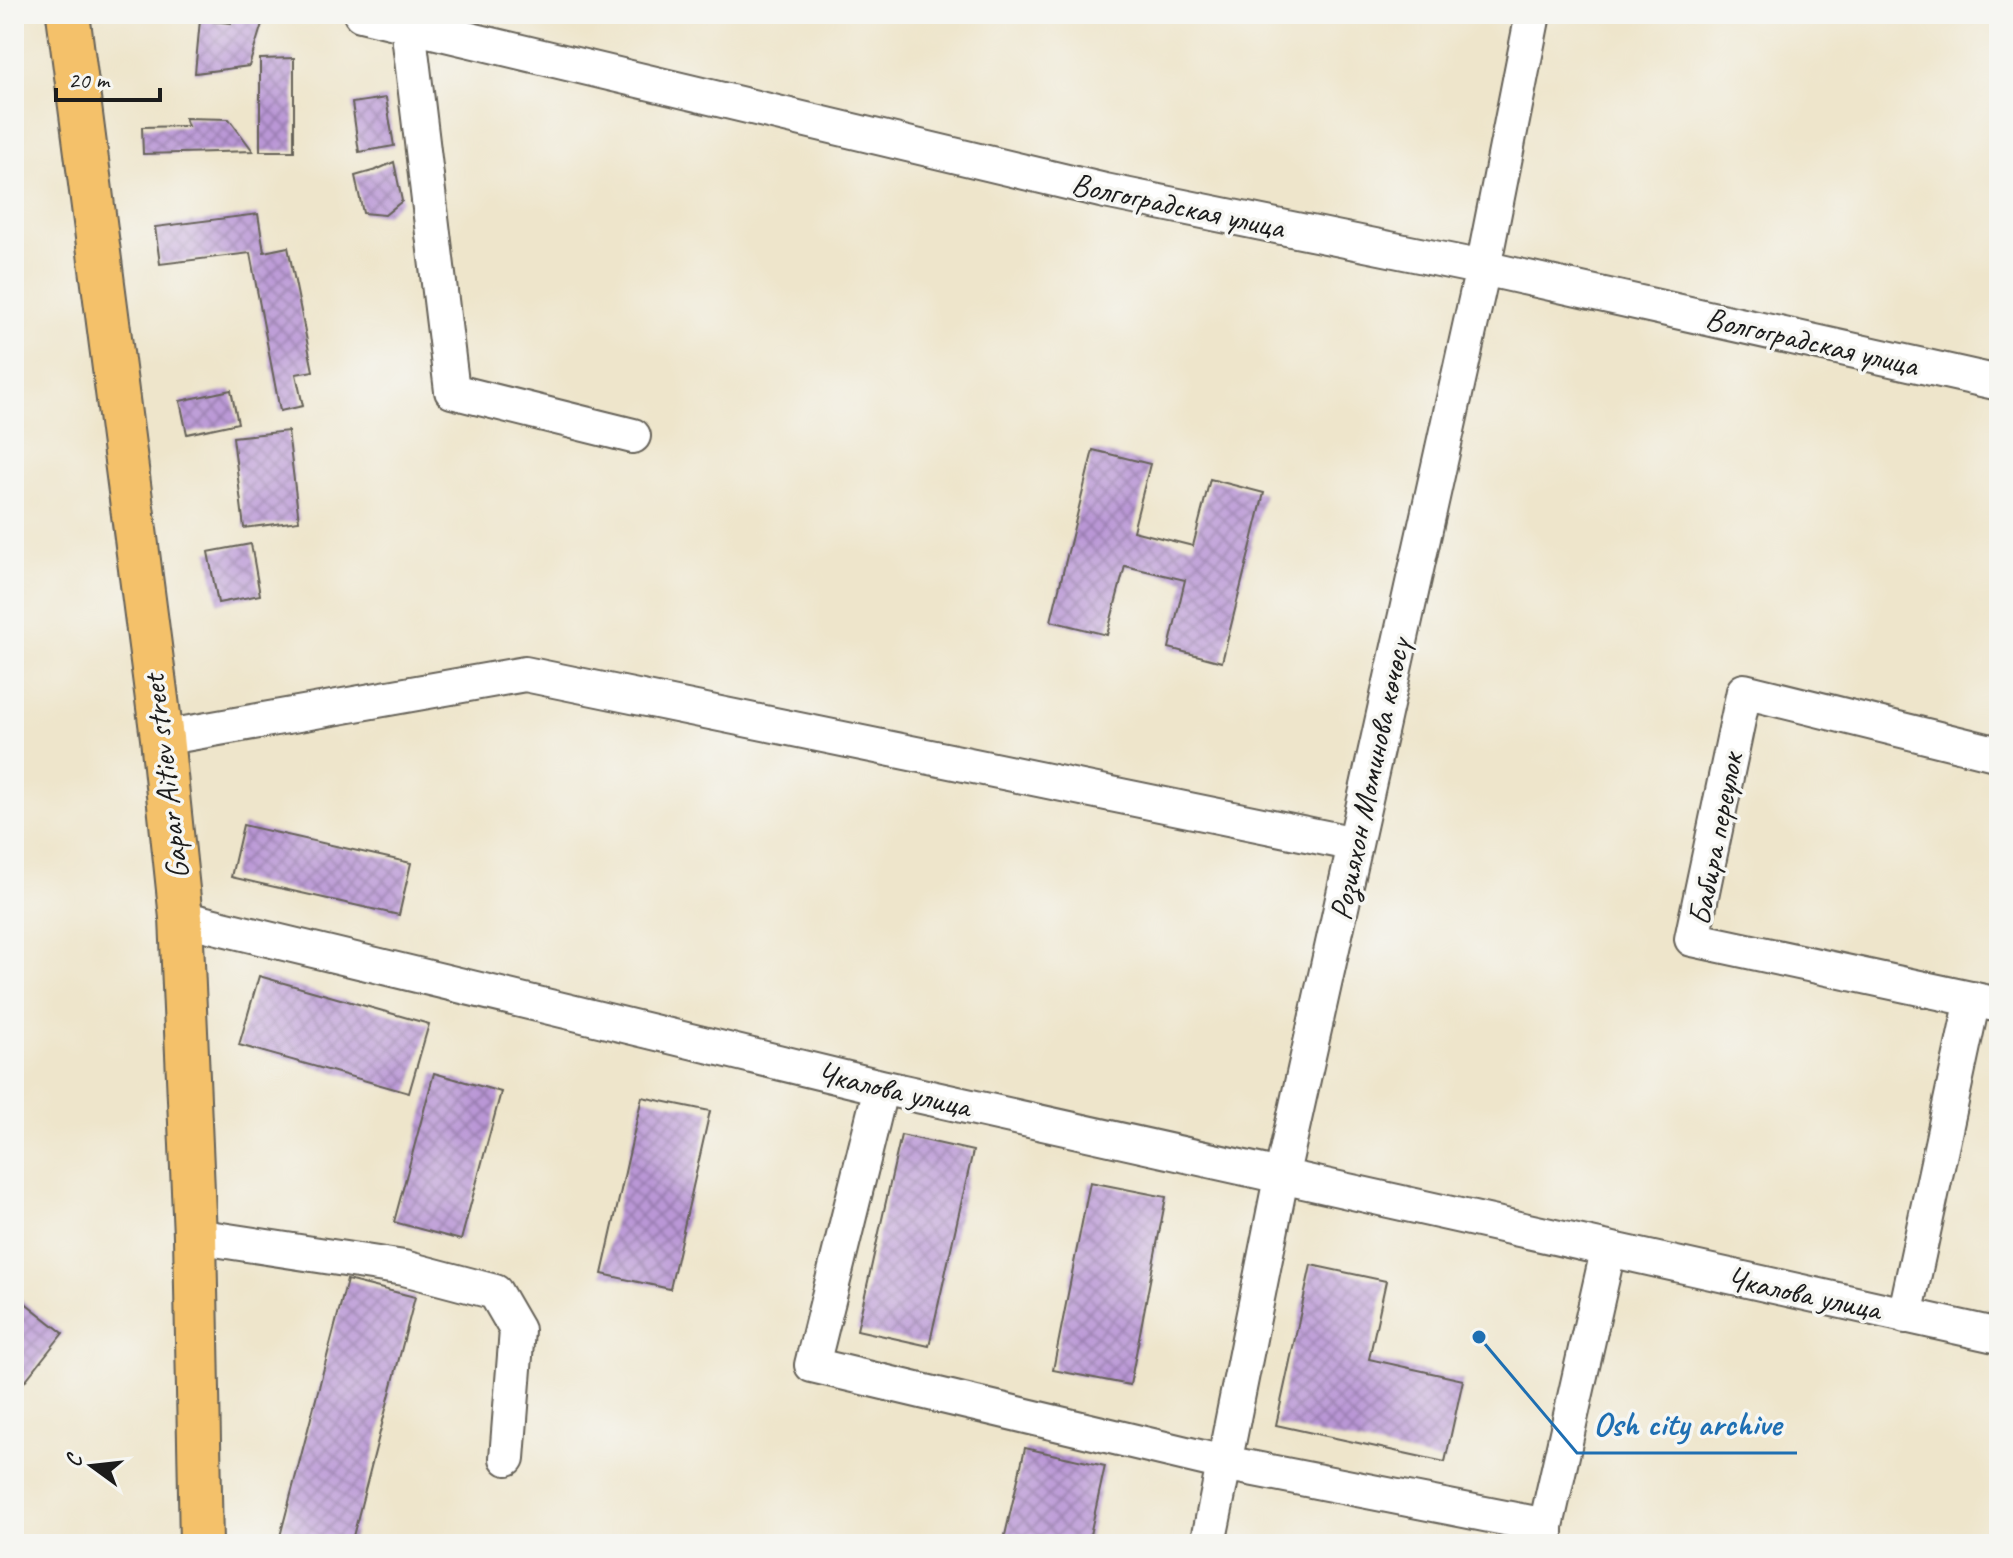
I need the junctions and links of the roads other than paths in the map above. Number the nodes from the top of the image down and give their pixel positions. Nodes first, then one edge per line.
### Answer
1 (68, 14) edge
2 (361, 14) edge
3 (1533, 14) edge
4 (408, 26) junction
5 (1483, 268) junction
6 (1999, 383) edge
7 (633, 436) dead end
8 (162, 738) junction
9 (1999, 754) edge
10 (1355, 844) junction
11 (181, 918) junction
12 (1986, 1002) edge
13 (881, 1087) junction
14 (1281, 1178) junction
15 (195, 1236) junction
16 (1608, 1251) junction
17 (1905, 1316) junction
18 (1999, 1336) edge
19 (507, 1458) dead end
20 (1224, 1463) junction
21 (1546, 1535) edge
22 (201, 1544) edge
23 (1208, 1544) edge

1 - 8 main road, Gapar Aitiev street
2 - 4 street, Волгоградская улица
3 - 5 street, Розияхон Моминова көчөсү
4 - 5 street, Волгоградская улица
4 - 7 street
5 - 6 street, Волгоградская улица
5 - 10 street, Розияхон Моминова көчөсү
8 - 10 street
8 - 11 main road, Gapar Aitiev street
9 - 12 street, Бабира переулок
10 - 14 street, Розияхон Моминова көчөсү
11 - 13 street, Чкалова улица
11 - 15 main road, Gapar Aitiev street
12 - 17 street
13 - 14 street, Чкалова улица
13 - 20 street
14 - 16 street, Чкалова улица
14 - 20 street, Розияхон Моминова көчөсү
15 - 19 street
15 - 22 main road, Gapar Aitiev street
16 - 17 street, Чкалова улица
16 - 21 street
17 - 18 street, Чкалова улица
20 - 21 street
20 - 23 street, Розияхон Моминова көчөсү

